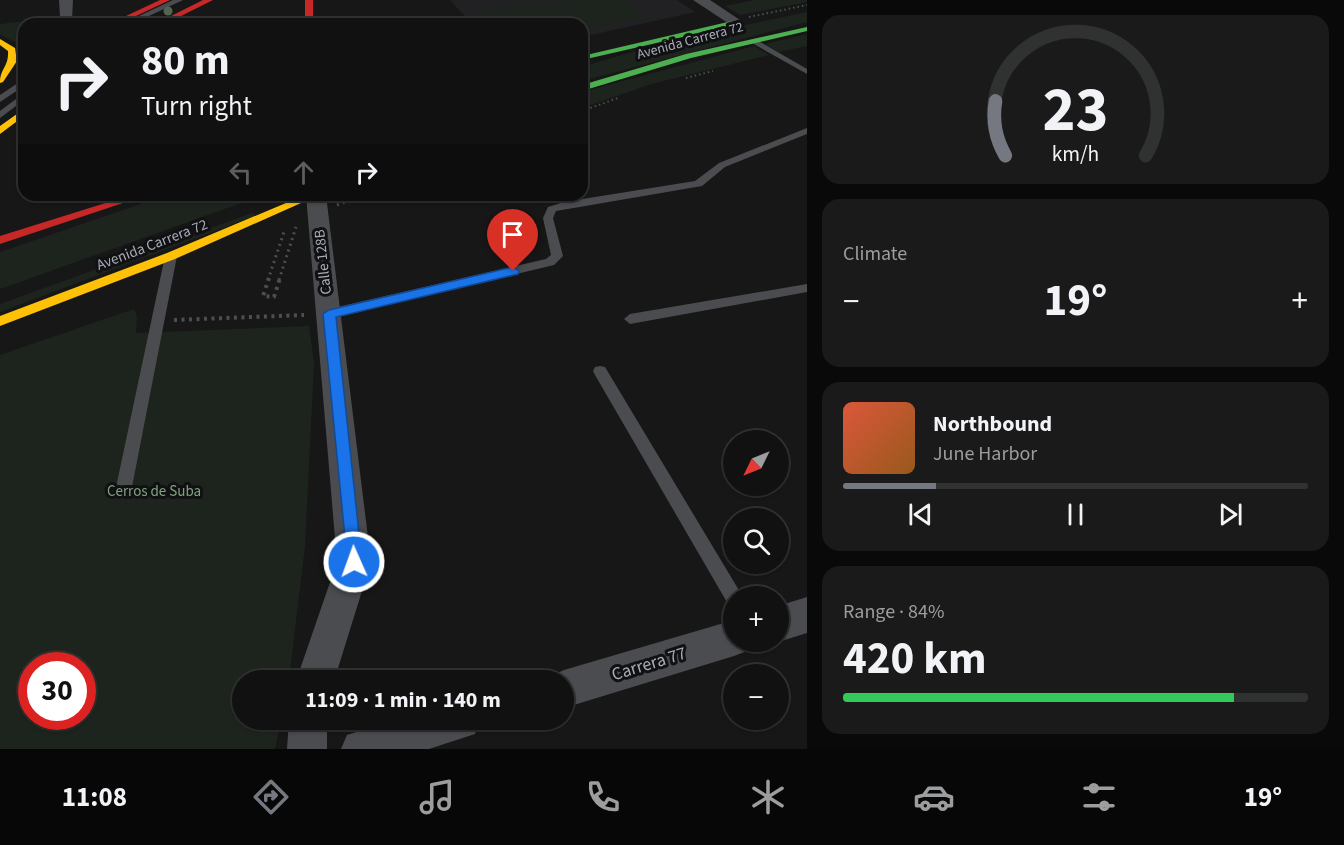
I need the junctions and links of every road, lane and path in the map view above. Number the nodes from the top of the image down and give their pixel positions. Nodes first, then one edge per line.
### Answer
1 (66, 0) edge
2 (166, 0) edge
3 (178, 0) edge
4 (197, 0) edge
5 (209, 0) edge
6 (309, 0) edge
7 (700, 0) edge
8 (807, 3) edge
9 (67, 17) dead end
10 (126, 18) edge
11 (139, 18) edge
12 (159, 18) edge
13 (172, 18) edge
14 (309, 18) edge
15 (740, 19) junction
16 (807, 29) edge
17 (0, 41) edge
18 (755, 41) junction
19 (588, 57) edge
20 (724, 68) dead end
21 (18, 72) edge
22 (807, 72) edge
23 (680, 80) dead end
24 (0, 82) edge
25 (18, 86) edge
26 (588, 86) edge
27 (626, 95) dead end
28 (0, 99) edge
29 (18, 101) edge
30 (588, 109) edge
31 (0, 115) edge
32 (18, 117) edge
33 (807, 131) edge
34 (0, 132) edge
35 (588, 200) edge
36 (123, 201) edge
37 (265, 201) edge
38 (584, 201) edge
39 (310, 202) edge
40 (260, 203) dead end
41 (0, 240) edge
42 (278, 249) dead end
43 (171, 256) junction
44 (807, 288) edge
45 (329, 314) junction
46 (630, 319) dead end
47 (0, 321) edge
48 (158, 321) junction
49 (600, 370) dead end
50 (123, 492) dead end
51 (727, 586) edge
52 (807, 615) edge
53 (789, 621) edge
54 (723, 641) edge
55 (319, 670) edge
56 (574, 686) edge
57 (308, 730) edge
58 (427, 730) edge
59 (307, 749) edge
60 (361, 749) edge

1 - 9 street
2 - 10 main road
3 - 11 lane
4 - 12 lane
5 - 13 main road
6 - 14 main road
7 - 15 street
8 - 15 path
8 - 15 path
15 - 19 main road, Avenida Carrera 72
16 - 18 main road, Avenida Carrera 72
17 - 24 main road
18 - 22 lane
18 - 26 main road, Avenida Carrera 72
20 - 23 path
21 - 24 main road
25 - 28 lane
27 - 30 path
29 - 31 lane
32 - 34 main road
33 - 35 lane
36 - 41 main road
37 - 40 main road
38 - 45 lane
39 - 42 path
39 - 43 main road, Avenida Carrera 72
39 - 45 street, Calle 128B
43 - 47 main road, Avenida Carrera 72
43 - 48 lane
44 - 46 lane
45 - 48 path
45 - 55 street, Calle 128B
48 - 50 lane
49 - 51 lane
52 - 53 street
54 - 56 street, Carrera 77
57 - 59 street
58 - 60 street

